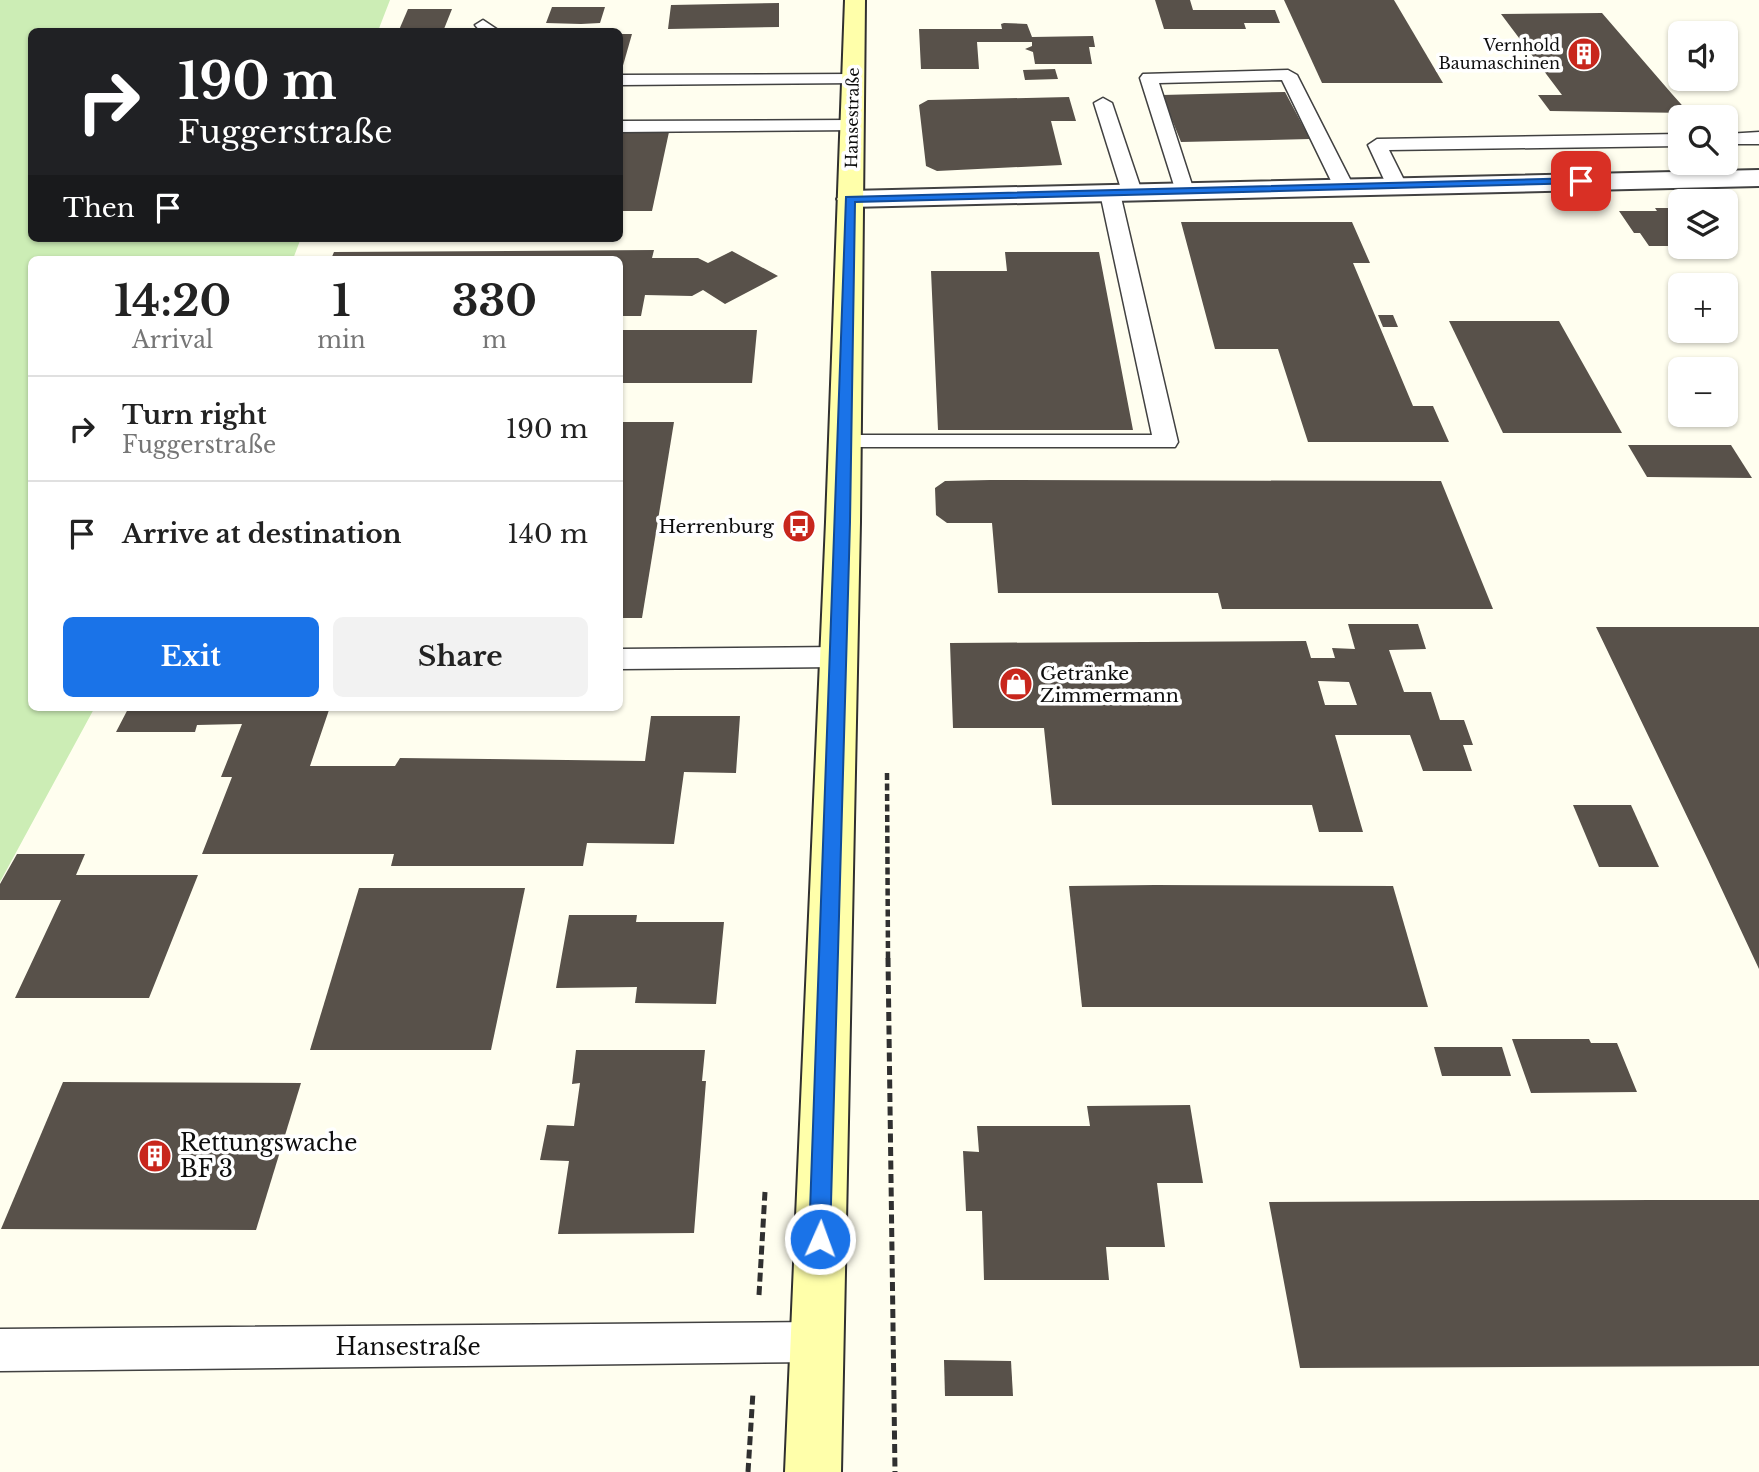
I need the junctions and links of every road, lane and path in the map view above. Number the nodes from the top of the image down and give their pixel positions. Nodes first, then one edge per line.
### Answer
1 (855, 0) edge
2 (623, 80) edge
3 (853, 86) junction
4 (623, 95) edge
5 (1103, 103) dead end
6 (852, 125) junction
7 (623, 127) edge
8 (1759, 138) edge
9 (1738, 139) edge
10 (1668, 140) edge
11 (1759, 178) edge
12 (1397, 186) junction
13 (1344, 187) junction
14 (1184, 191) junction
15 (1121, 193) junction
16 (850, 199) junction
17 (846, 442) junction
18 (838, 657) junction
19 (623, 659) edge
20 (887, 762) dead end
21 (817, 1342) junction
22 (0, 1350) edge
23 (813, 1472) edge
24 (895, 1472) edge

1 - 3 main road, Hansestraße
2 - 3 lane
3 - 4 lane
3 - 6 main road, Hansestraße
5 - 15 lane
6 - 7 lane
6 - 16 main road, Hansestraße
8 - 9 lane
10 - 12 lane
11 - 12 street
12 - 13 street
13 - 14 street
13 - 14 lane
14 - 15 street
15 - 16 street
15 - 17 lane
16 - 17 main road, Hansestraße
17 - 18 main road, Hansestraße
18 - 19 lane
18 - 21 main road, Hansestraße
20 - 24 path
21 - 22 lane, Hansestraße
21 - 23 main road, Hansestraße

